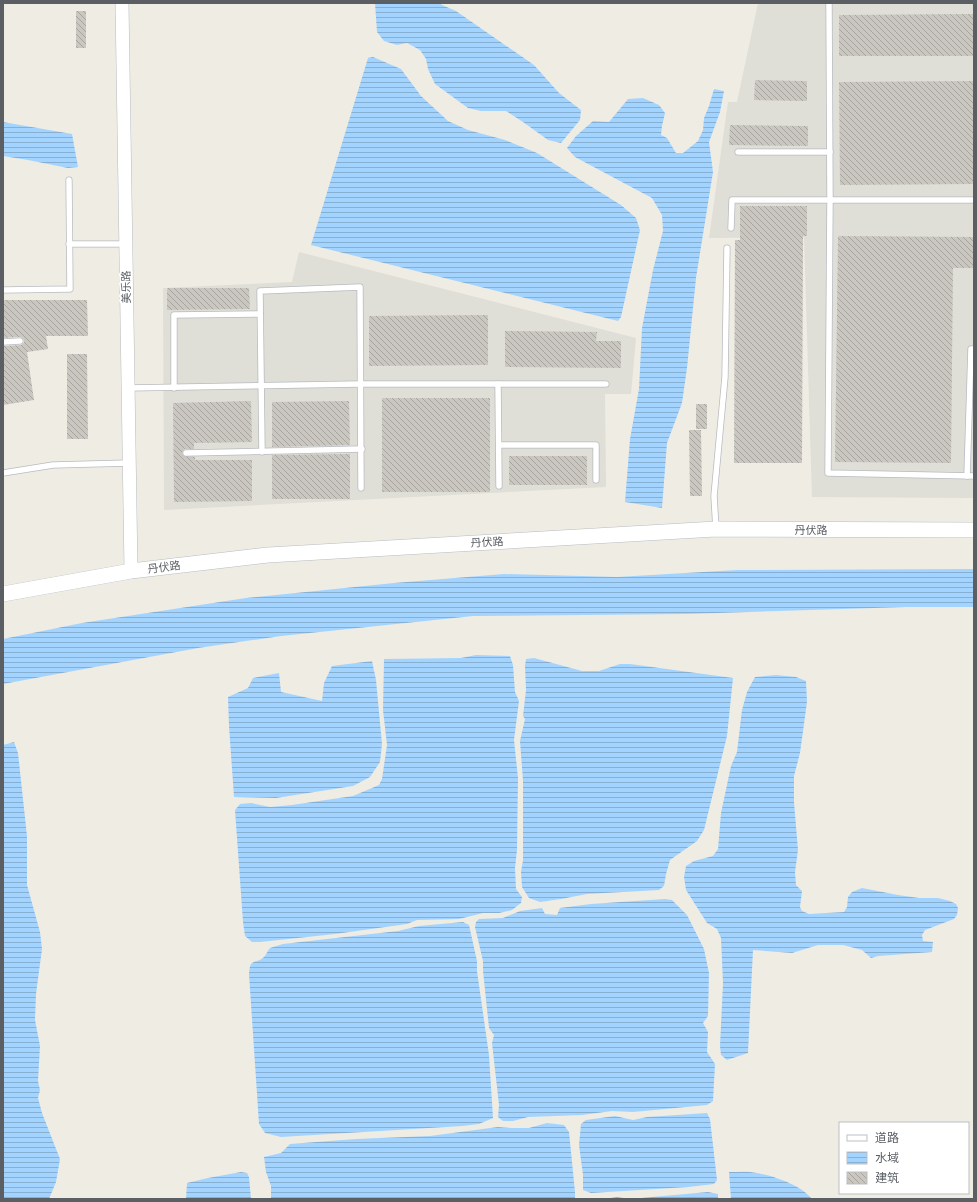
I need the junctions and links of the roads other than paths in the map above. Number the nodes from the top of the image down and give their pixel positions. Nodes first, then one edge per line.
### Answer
1 (122, 3) edge
2 (829, 3) edge
3 (738, 152) dead end
4 (830, 152) junction
5 (69, 180) dead end
6 (830, 200) junction
7 (974, 200) edge
8 (731, 228) dead end
9 (69, 244) junction
10 (126, 244) junction
11 (727, 248) dead end
12 (3, 290) edge
13 (260, 314) junction
14 (20, 341) dead end
15 (3, 342) edge
16 (974, 350) edge
17 (360, 384) junction
18 (498, 384) junction
19 (606, 384) dead end
20 (261, 386) junction
21 (128, 388) junction
22 (174, 388) junction
23 (498, 445) junction
24 (362, 449) junction
25 (262, 452) junction
26 (186, 453) dead end
27 (129, 463) junction
28 (3, 473) edge
29 (968, 476) junction
30 (974, 476) edge
31 (596, 480) dead end
32 (499, 486) dead end
33 (361, 488) dead end
34 (716, 529) junction
35 (974, 530) edge
36 (131, 571) junction
37 (3, 594) edge

1 - 10 street, 美乐路
2 - 4 lane
3 - 4 lane
4 - 6 lane
5 - 9 lane
6 - 7 lane
6 - 8 lane
6 - 29 lane
9 - 10 lane
9 - 12 lane
10 - 21 street, 美乐路
11 - 34 lane
13 - 17 lane
13 - 20 lane
13 - 22 lane
14 - 15 lane
16 - 29 lane
17 - 18 lane
17 - 20 lane
17 - 24 lane
18 - 19 lane
18 - 23 lane
20 - 22 lane
20 - 25 lane
21 - 22 lane
21 - 27 street, 美乐路
23 - 31 lane
23 - 32 lane
24 - 25 lane
24 - 33 lane
25 - 26 lane
27 - 28 lane
27 - 36 street, 美乐路
29 - 30 lane
34 - 35 main road, 丹伏路
34 - 36 main road, 丹伏路
36 - 37 main road, 丹伏路

